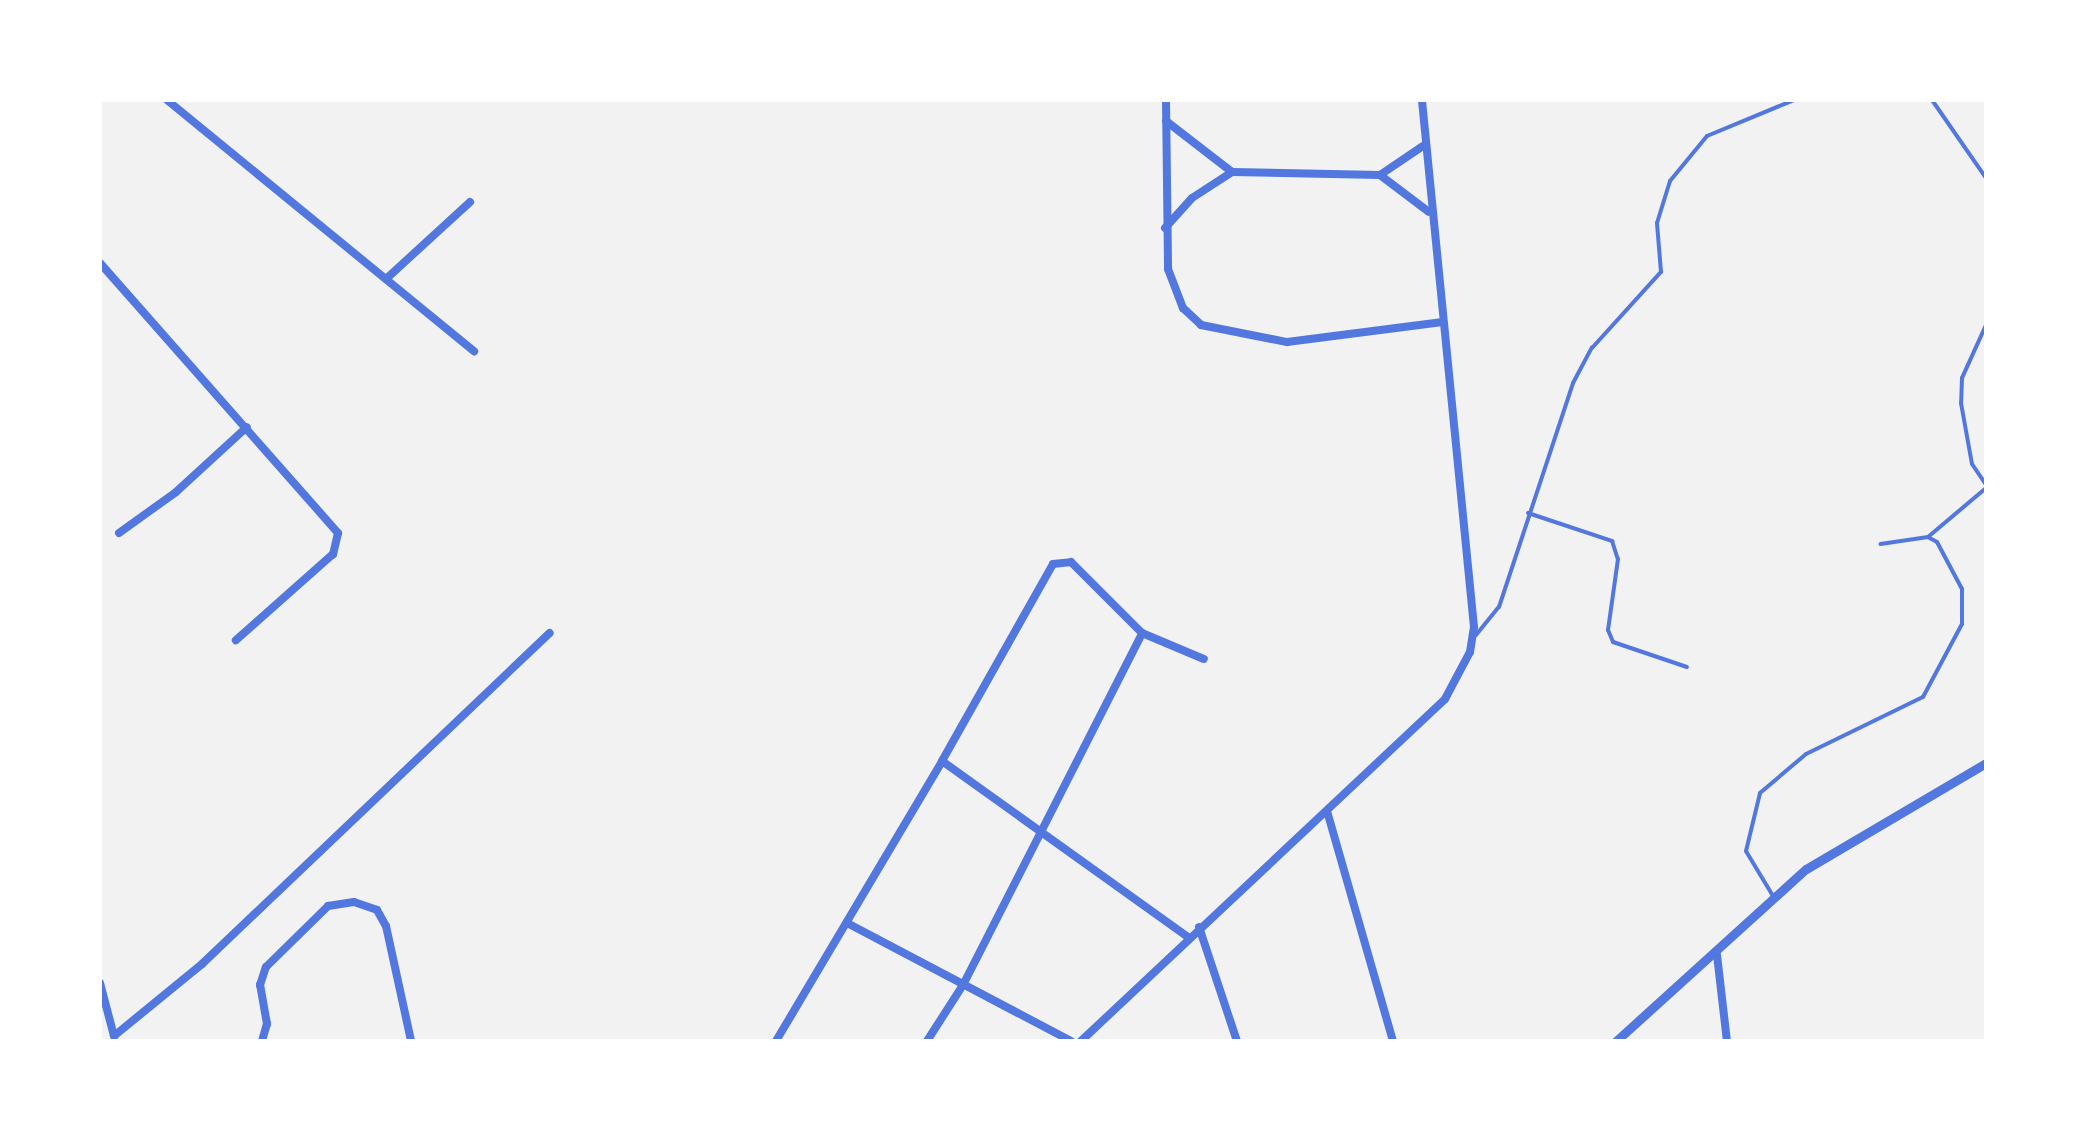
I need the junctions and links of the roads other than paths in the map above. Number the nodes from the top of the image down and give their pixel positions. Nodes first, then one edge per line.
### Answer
1 (167, 100) edge
2 (1166, 100) edge
3 (1422, 100) edge
4 (1794, 100) edge
5 (1932, 100) edge
6 (1166, 121) junction
7 (1423, 146) junction
8 (1232, 172) junction
9 (1380, 175) junction
10 (1986, 178) edge
11 (470, 202) dead end
12 (1430, 212) junction
13 (1165, 228) junction
14 (100, 263) edge
15 (386, 279) junction
16 (1443, 322) junction
17 (1986, 325) edge
18 (474, 351) dead end
19 (246, 427) junction
20 (1986, 487) edge
21 (1528, 514) junction
22 (118, 533) dead end
23 (1928, 537) junction
24 (1881, 544) dead end
25 (549, 633) dead end
26 (1142, 634) junction
27 (1472, 638) junction
28 (236, 640) dead end
29 (1204, 660) dead end
30 (1686, 667) dead end
31 (942, 762) junction
32 (1986, 763) edge
33 (1327, 811) junction
34 (1041, 827) junction
35 (1775, 898) junction
36 (850, 924) junction
37 (1199, 926) junction
38 (1188, 938) junction
39 (1717, 955) junction
40 (100, 982) edge
41 (963, 985) junction
42 (114, 1036) junction
43 (104, 1041) edge
44 (262, 1041) edge
45 (410, 1041) edge
46 (776, 1041) edge
47 (927, 1041) edge
48 (1071, 1041) edge
49 (1082, 1041) edge
50 (1237, 1041) edge
51 (1393, 1041) edge
52 (1616, 1041) edge
53 (1727, 1041) edge

1 - 15 street
2 - 6 street
3 - 7 street
4 - 21 lane
5 - 10 lane
6 - 8 street
6 - 13 street
7 - 9 street
7 - 12 street
8 - 9 street
8 - 13 street
9 - 12 street
11 - 15 street
12 - 16 street
13 - 16 street
14 - 19 street
15 - 18 street
16 - 27 street
17 - 20 lane
19 - 22 street
19 - 28 street
20 - 23 lane
21 - 27 lane
21 - 30 lane
23 - 24 lane
23 - 35 lane
25 - 42 street
26 - 29 street
26 - 31 street
26 - 34 street
27 - 33 street
31 - 34 street
31 - 36 street
32 - 35 street
33 - 37 street
33 - 51 street
34 - 38 street
34 - 41 street
35 - 39 street
36 - 41 street
36 - 46 street
37 - 38 street
37 - 50 street
38 - 49 street
39 - 52 street
39 - 53 street
40 - 42 street
41 - 47 street
41 - 48 street
42 - 43 street
44 - 45 street

